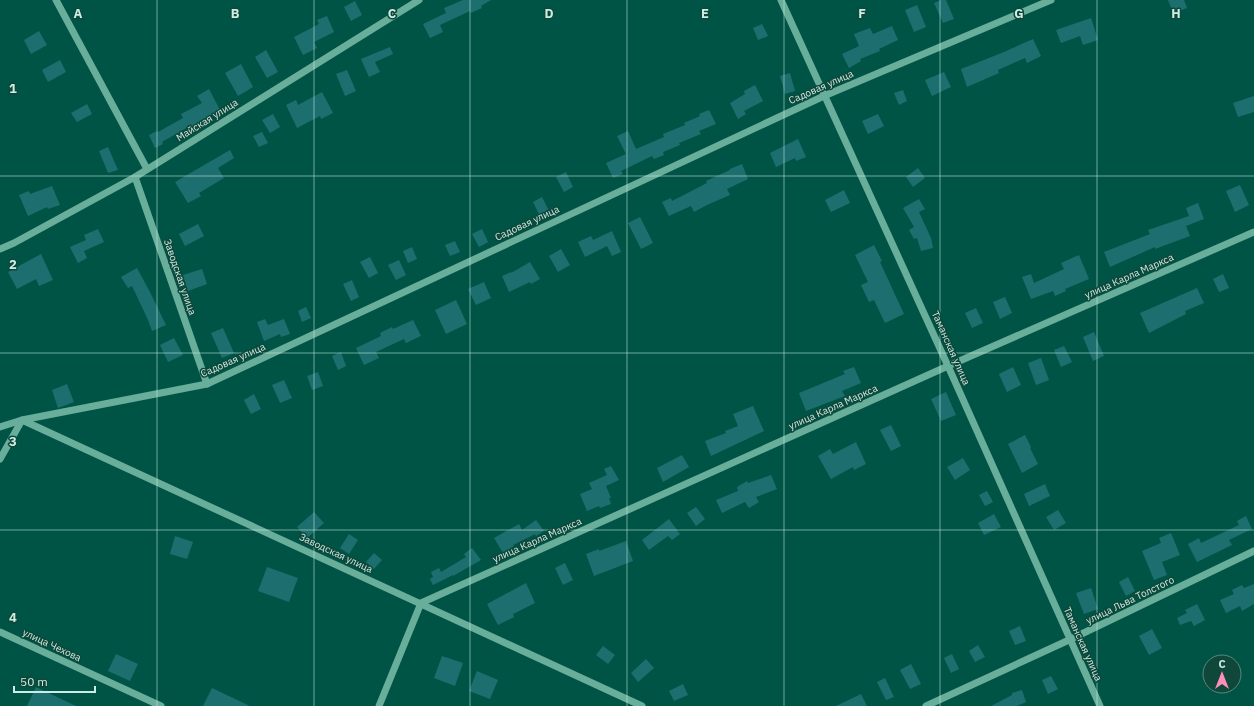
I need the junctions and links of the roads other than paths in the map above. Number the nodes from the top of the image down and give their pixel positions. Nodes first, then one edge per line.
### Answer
1 (56, 0) edge
2 (419, 0) edge
3 (781, 0) edge
4 (1051, 0) edge
5 (824, 96) junction
6 (147, 169) junction
7 (135, 177) junction
8 (1254, 232) edge
9 (0, 249) edge
10 (948, 366) junction
11 (207, 384) junction
12 (22, 420) junction
13 (0, 427) edge
14 (0, 458) edge
15 (1254, 551) edge
16 (421, 603) junction
17 (0, 632) edge
18 (1069, 640) junction
19 (160, 706) edge
20 (379, 706) edge
21 (642, 706) edge
22 (926, 706) edge
23 (1100, 706) edge

1 - 6 street
2 - 6 street, Майская улица
3 - 5 street, Таманская улица
4 - 5 street, Садовая улица
5 - 10 street, Таманская улица
5 - 11 street, Садовая улица
6 - 7 street, Майская улица
7 - 9 street, Майская улица
7 - 11 street, Заводская улица
8 - 10 street, улица Карла Маркса
10 - 16 street, улица Карла Маркса
10 - 18 street, Таманская улица
11 - 12 street, Садовая улица
12 - 13 street, Садовая улица
12 - 14 street
12 - 16 street, Заводская улица
15 - 18 street, улица Льва Толстого
16 - 20 street
16 - 21 street, Заводская улица
17 - 19 street, улица Чехова
18 - 22 street, улица Льва Толстого
18 - 23 street, Таманская улица

